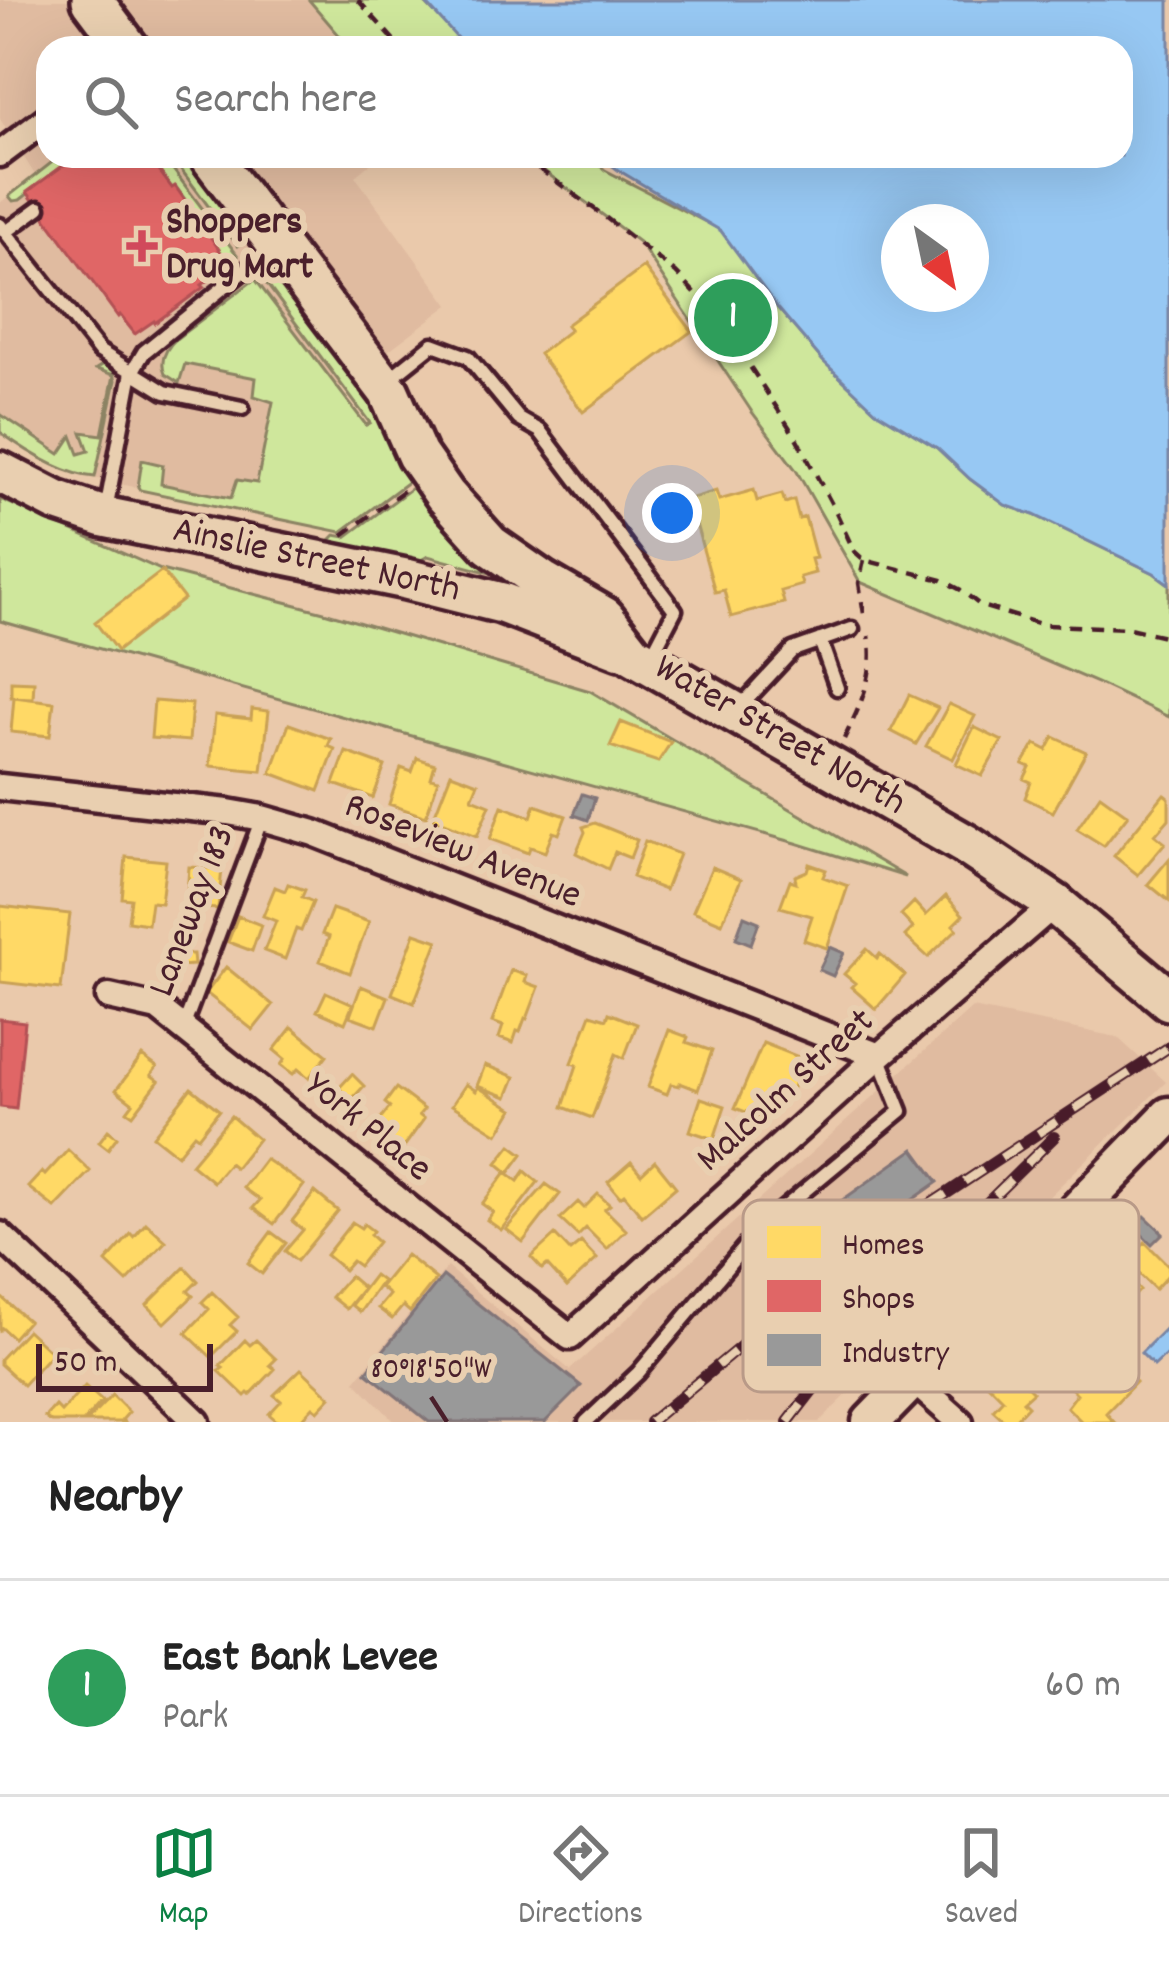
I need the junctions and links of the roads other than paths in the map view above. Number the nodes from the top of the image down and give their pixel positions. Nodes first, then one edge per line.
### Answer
1 (92, 0) edge
2 (119, 36) edge
3 (36, 127) edge
4 (0, 154) edge
5 (219, 168) edge
6 (40, 208) dead end
7 (3, 228) edge
8 (277, 244) junction
9 (132, 372) junction
10 (383, 384) junction
11 (242, 408) dead end
12 (0, 472) edge
13 (104, 517) junction
14 (852, 629) dead end
15 (820, 640) junction
16 (641, 658) junction
17 (837, 688) dead end
18 (735, 712) junction
19 (0, 788) edge
20 (262, 818) junction
21 (1055, 904) junction
22 (109, 997) dead end
23 (1169, 1000) edge
24 (183, 1028) junction
25 (879, 1056) junction
26 (1169, 1116) edge
27 (793, 1200) edge
28 (1088, 1200) edge
29 (0, 1235) edge
30 (743, 1247) edge
31 (570, 1337) joint
32 (901, 1392) edge
33 (926, 1392) edge
34 (197, 1422) edge
35 (586, 1422) edge
36 (871, 1422) edge
37 (960, 1422) edge

1 - 2 main road
3 - 4 street
5 - 8 main road, Water Street North
6 - 7 lane
7 - 9 lane
8 - 9 lane
8 - 10 main road, Water Street North
9 - 11 lane
9 - 13 lane
10 - 16 main road, Water Street North
10 - 16 lane
12 - 13 main road, Ainslie Street North
13 - 16 main road, Ainslie Street North
14 - 15 lane
15 - 17 lane
15 - 18 lane
16 - 18 main road, Water Street North
18 - 21 main road, Water Street North
19 - 20 street, Roseview Avenue
20 - 24 lane, Laneway 183
20 - 25 street, Roseview Avenue
21 - 23 main road, Water Street North
21 - 25 street, Malcolm Street
22 - 24 street, York Place
24 - 31 street, York Place
25 - 27 lane
25 - 31 street, Malcolm Street
26 - 28 street
29 - 34 street
30 - 35 lane
32 - 36 street
33 - 37 street

